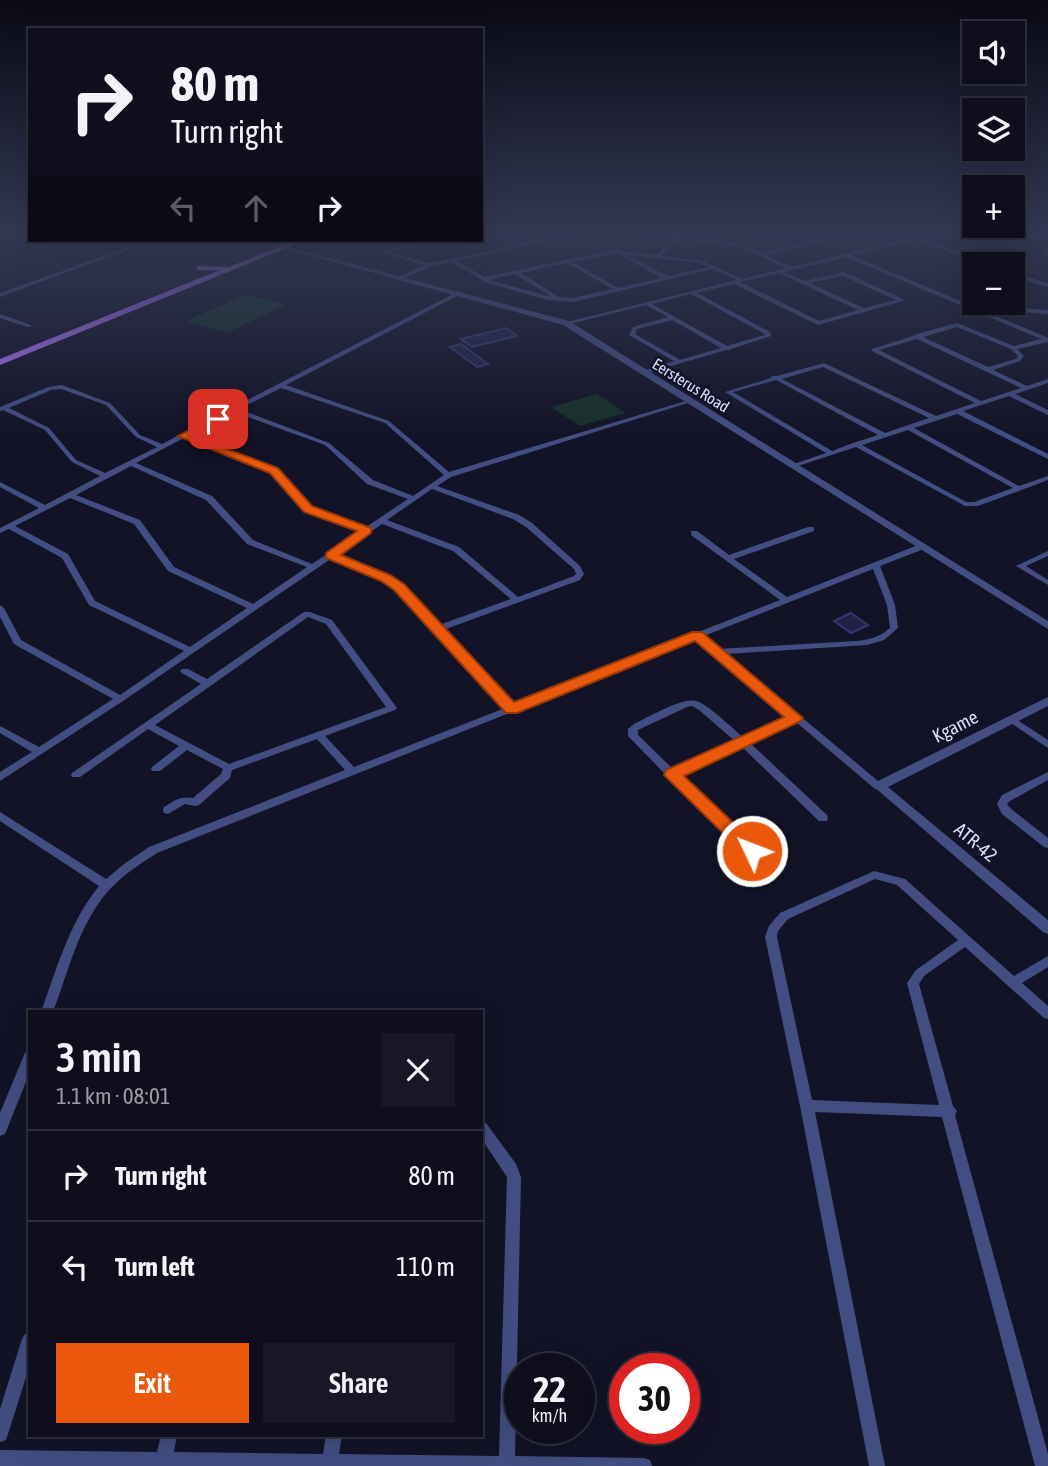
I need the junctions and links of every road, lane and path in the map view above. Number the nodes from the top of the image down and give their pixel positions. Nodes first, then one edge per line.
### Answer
1 (150, 301) edge
2 (151, 301) edge
3 (443, 301) edge
4 (489, 301) edge
5 (652, 301) edge
6 (709, 301) edge
7 (777, 301) edge
8 (844, 301) edge
9 (896, 301) edge
10 (646, 303) junction
11 (142, 305) junction
12 (1025, 310) edge
13 (865, 311) junction
14 (1048, 312) edge
15 (988, 315) edge
16 (0, 316) edge
17 (673, 318) junction
18 (566, 323) junction
19 (29, 326) dead end
20 (916, 336) junction
21 (1047, 340) edge
22 (1013, 348) junction
23 (728, 349) junction
24 (0, 362) edge
25 (680, 362) junction
26 (989, 369) junction
27 (644, 372) junction
28 (774, 377) junction
29 (1048, 381) edge
30 (281, 386) junction
31 (1027, 388) junction
32 (1009, 394) junction
33 (691, 401) junction
34 (979, 403) junction
35 (2, 409) edge
36 (235, 410) junction
37 (957, 411) junction
38 (1048, 413) edge
39 (934, 418) junction
40 (908, 427) junction
41 (883, 435) junction
42 (184, 436) junction
43 (856, 444) junction
44 (162, 447) junction
45 (831, 453) junction
46 (1048, 457) edge
47 (130, 463) junction
48 (793, 466) junction
49 (448, 475) junction
50 (105, 476) junction
51 (1048, 478) edge
52 (0, 484) edge
53 (430, 486) junction
54 (1020, 489) junction
55 (70, 495) junction
56 (414, 499) junction
57 (45, 508) junction
58 (381, 521) junction
59 (4, 528) edge
60 (367, 530) junction
61 (811, 530) dead end
62 (694, 533) dead end
63 (921, 547) junction
64 (1048, 553) edge
65 (331, 555) junction
66 (729, 558) junction
67 (875, 565) junction
68 (313, 567) junction
69 (1048, 583) edge
70 (516, 599) junction
71 (786, 600) junction
72 (0, 608) edge
73 (254, 608) junction
74 (1048, 626) edge
75 (439, 628) junction
76 (697, 635) junction
77 (190, 651) junction
78 (716, 652) junction
79 (185, 671) dead end
80 (207, 683) junction
81 (120, 699) junction
82 (1048, 701) edge
83 (512, 709) junction
84 (796, 718) junction
85 (1011, 719) junction
86 (148, 724) junction
87 (0, 729) edge
88 (319, 735) junction
89 (743, 742) junction
90 (1048, 745) edge
91 (186, 746) junction
92 (38, 751) junction
93 (228, 768) junction
94 (156, 769) dead end
95 (352, 772) junction
96 (76, 775) dead end
97 (672, 775) junction
98 (1048, 776) edge
99 (0, 777) edge
100 (879, 786) junction
101 (168, 810) dead end
102 (0, 816) edge
103 (823, 818) dead end
104 (1048, 844) edge
105 (752, 851) dead end
106 (106, 885) junction
107 (1048, 928) edge
108 (966, 940) junction
109 (1048, 961) edge
110 (1013, 984) junction
111 (48, 1010) edge
112 (1048, 1014) edge
113 (28, 1060) edge
114 (807, 1106) junction
115 (950, 1111) junction
116 (0, 1130) edge
117 (483, 1130) edge
118 (28, 1345) edge
119 (0, 1434) edge
120 (169, 1437) edge
121 (334, 1437) edge
122 (0, 1458) edge
123 (164, 1459) junction
124 (330, 1461) junction
125 (84, 1462) edge
126 (507, 1464) junction
127 (429, 1465) edge
128 (645, 1466) edge
129 (877, 1466) edge
130 (1044, 1466) edge

1 - 11 main road
2 - 11 main road
3 - 30 street
4 - 18 street, Eersterus Road
5 - 10 street
6 - 23 street
7 - 13 street
8 - 13 street
9 - 13 street
10 - 17 street
10 - 18 street
11 - 24 main road
12 - 14 street
15 - 21 street
16 - 19 street
17 - 23 street
17 - 25 street
18 - 27 street, Eersterus Road
20 - 22 street
20 - 26 street
20 - 34 street
21 - 22 street
22 - 26 street
23 - 25 street
25 - 27 street
26 - 31 street
27 - 33 street, Eersterus Road
28 - 39 street
28 - 41 street
28 - 45 street
29 - 31 street
30 - 36 street
30 - 49 street
31 - 32 street
32 - 34 street
32 - 38 street
33 - 48 street, Eersterus Road
33 - 49 street
34 - 37 street
35 - 44 street
35 - 50 street
36 - 42 street
36 - 56 street
37 - 39 street
37 - 46 street
39 - 40 street
40 - 41 street
40 - 54 street
41 - 43 street
42 - 44 street
42 - 60 street
43 - 45 street
43 - 54 street
44 - 47 street
45 - 48 street
47 - 50 street
47 - 68 street
48 - 63 street, Eersterus Road
49 - 53 street
50 - 55 street
51 - 54 street
52 - 57 street
53 - 56 street
53 - 70 street
55 - 57 street
55 - 73 street
56 - 58 street
57 - 59 street
58 - 60 street
58 - 70 street
59 - 77 street
60 - 65 street
61 - 66 street
62 - 66 street
63 - 67 street
63 - 74 street, Eersterus Road
64 - 69 street
65 - 68 street
65 - 75 street
66 - 71 street
67 - 71 street
67 - 78 street
68 - 73 street
70 - 75 street
71 - 76 street
72 - 81 street
73 - 77 street
75 - 83 street
76 - 78 street
76 - 83 street
77 - 81 street
78 - 84 street
79 - 80 street
80 - 86 street
80 - 88 street
81 - 92 street
82 - 85 street, Kgame
83 - 95 street
84 - 89 street
84 - 100 street
85 - 90 street
85 - 100 street, Kgame
86 - 91 street
86 - 96 street
87 - 92 street
88 - 93 street
88 - 95 street
89 - 97 street
89 - 97 street
89 - 103 street
91 - 93 street
91 - 94 street
92 - 99 street
93 - 101 street
95 - 106 street
97 - 105 street
98 - 104 street
100 - 107 street, ATR-42
102 - 106 street
106 - 111 street
108 - 110 street
108 - 114 street
108 - 115 street
109 - 110 street
110 - 112 street
113 - 116 street
114 - 115 street
114 - 129 street
115 - 130 street
117 - 126 street
118 - 119 street
120 - 123 street
121 - 124 street
122 - 125 street
123 - 124 street
123 - 125 street
124 - 127 street
126 - 127 street
126 - 128 street

